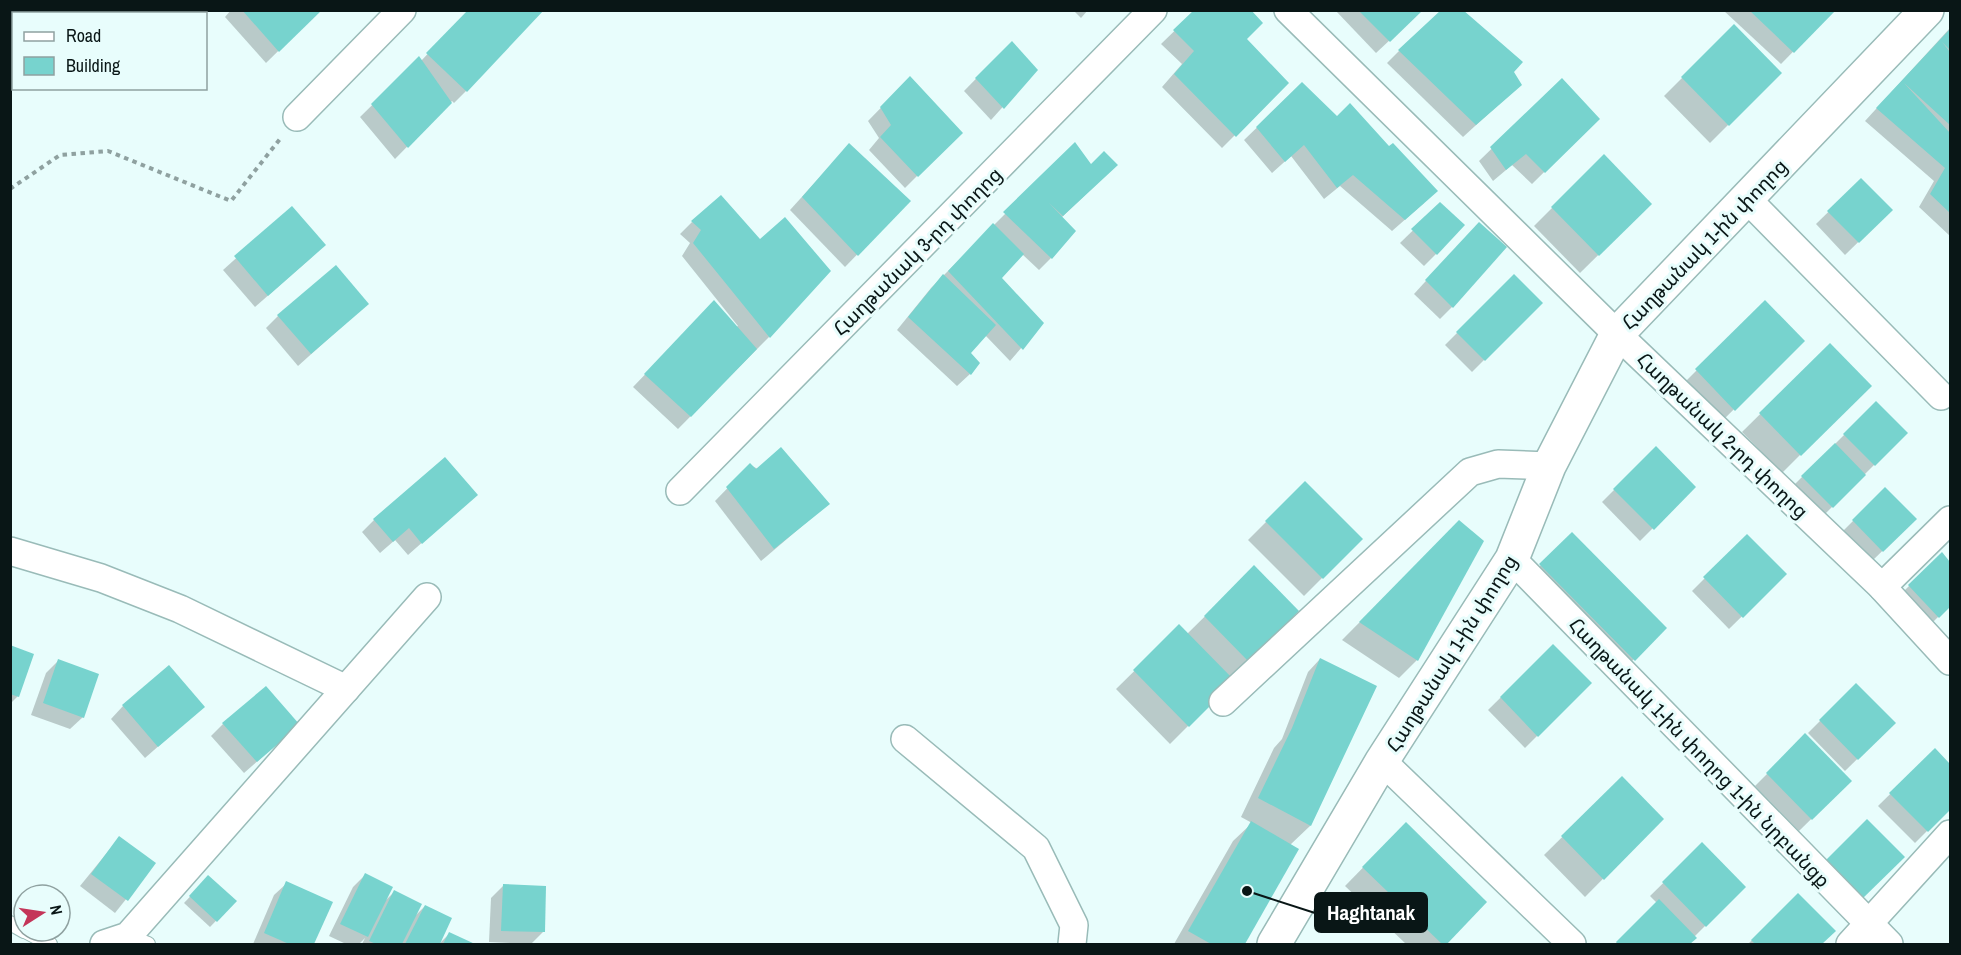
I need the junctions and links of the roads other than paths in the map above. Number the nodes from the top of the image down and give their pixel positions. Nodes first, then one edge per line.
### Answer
1 (402, 10) edge
2 (1153, 10) edge
3 (1288, 10) edge
4 (1927, 10) edge
5 (297, 117) road end
6 (1748, 200) junction
7 (1617, 334) junction
8 (1941, 396) dead end
9 (1549, 466) junction
10 (680, 491) dead end
11 (1950, 520) edge
12 (10, 551) edge
13 (1512, 559) junction
14 (1882, 587) junction
15 (427, 597) dead end
16 (1950, 661) edge
17 (346, 689) junction
18 (1223, 702) dead end
19 (905, 739) dead end
20 (1382, 762) junction
21 (1950, 834) edge
22 (1869, 926) junction
23 (127, 942) edge
24 (1072, 945) edge
25 (1274, 945) edge
26 (1572, 945) edge
27 (1850, 945) edge
28 (1889, 945) edge

1 - 5 street
2 - 10 street, Հաղթանակ 3-րդ փողոց
3 - 7 street, Հաղթանակ 2-րդ փողոց
4 - 6 main road, Հաղթանակ 1-ին փողոց
6 - 7 main road, Հաղթանակ 1-ին փողոց
6 - 8 street
7 - 9 main road, Հաղթանակ 1-ին փողոց
7 - 14 street, Հաղթանակ 2-րդ փողոց
9 - 13 main road, Հաղթանակ 1-ին փողոց
9 - 18 street
11 - 14 street
12 - 17 street
13 - 20 main road, Հաղթանակ 1-ին փողոց
13 - 22 street, Հաղթանակ 1-ին փողոց 1-ին նրբանցք
14 - 16 street, Հաղթանակ 2-րդ փողոց
15 - 17 street
17 - 23 street
19 - 24 street
20 - 25 main road, Հաղթանակ 1-ին փողոց
20 - 26 street
21 - 22 street
22 - 27 street
22 - 28 street, Հաղթանակ 1-ին փողոց 1-ին նրբանցք

